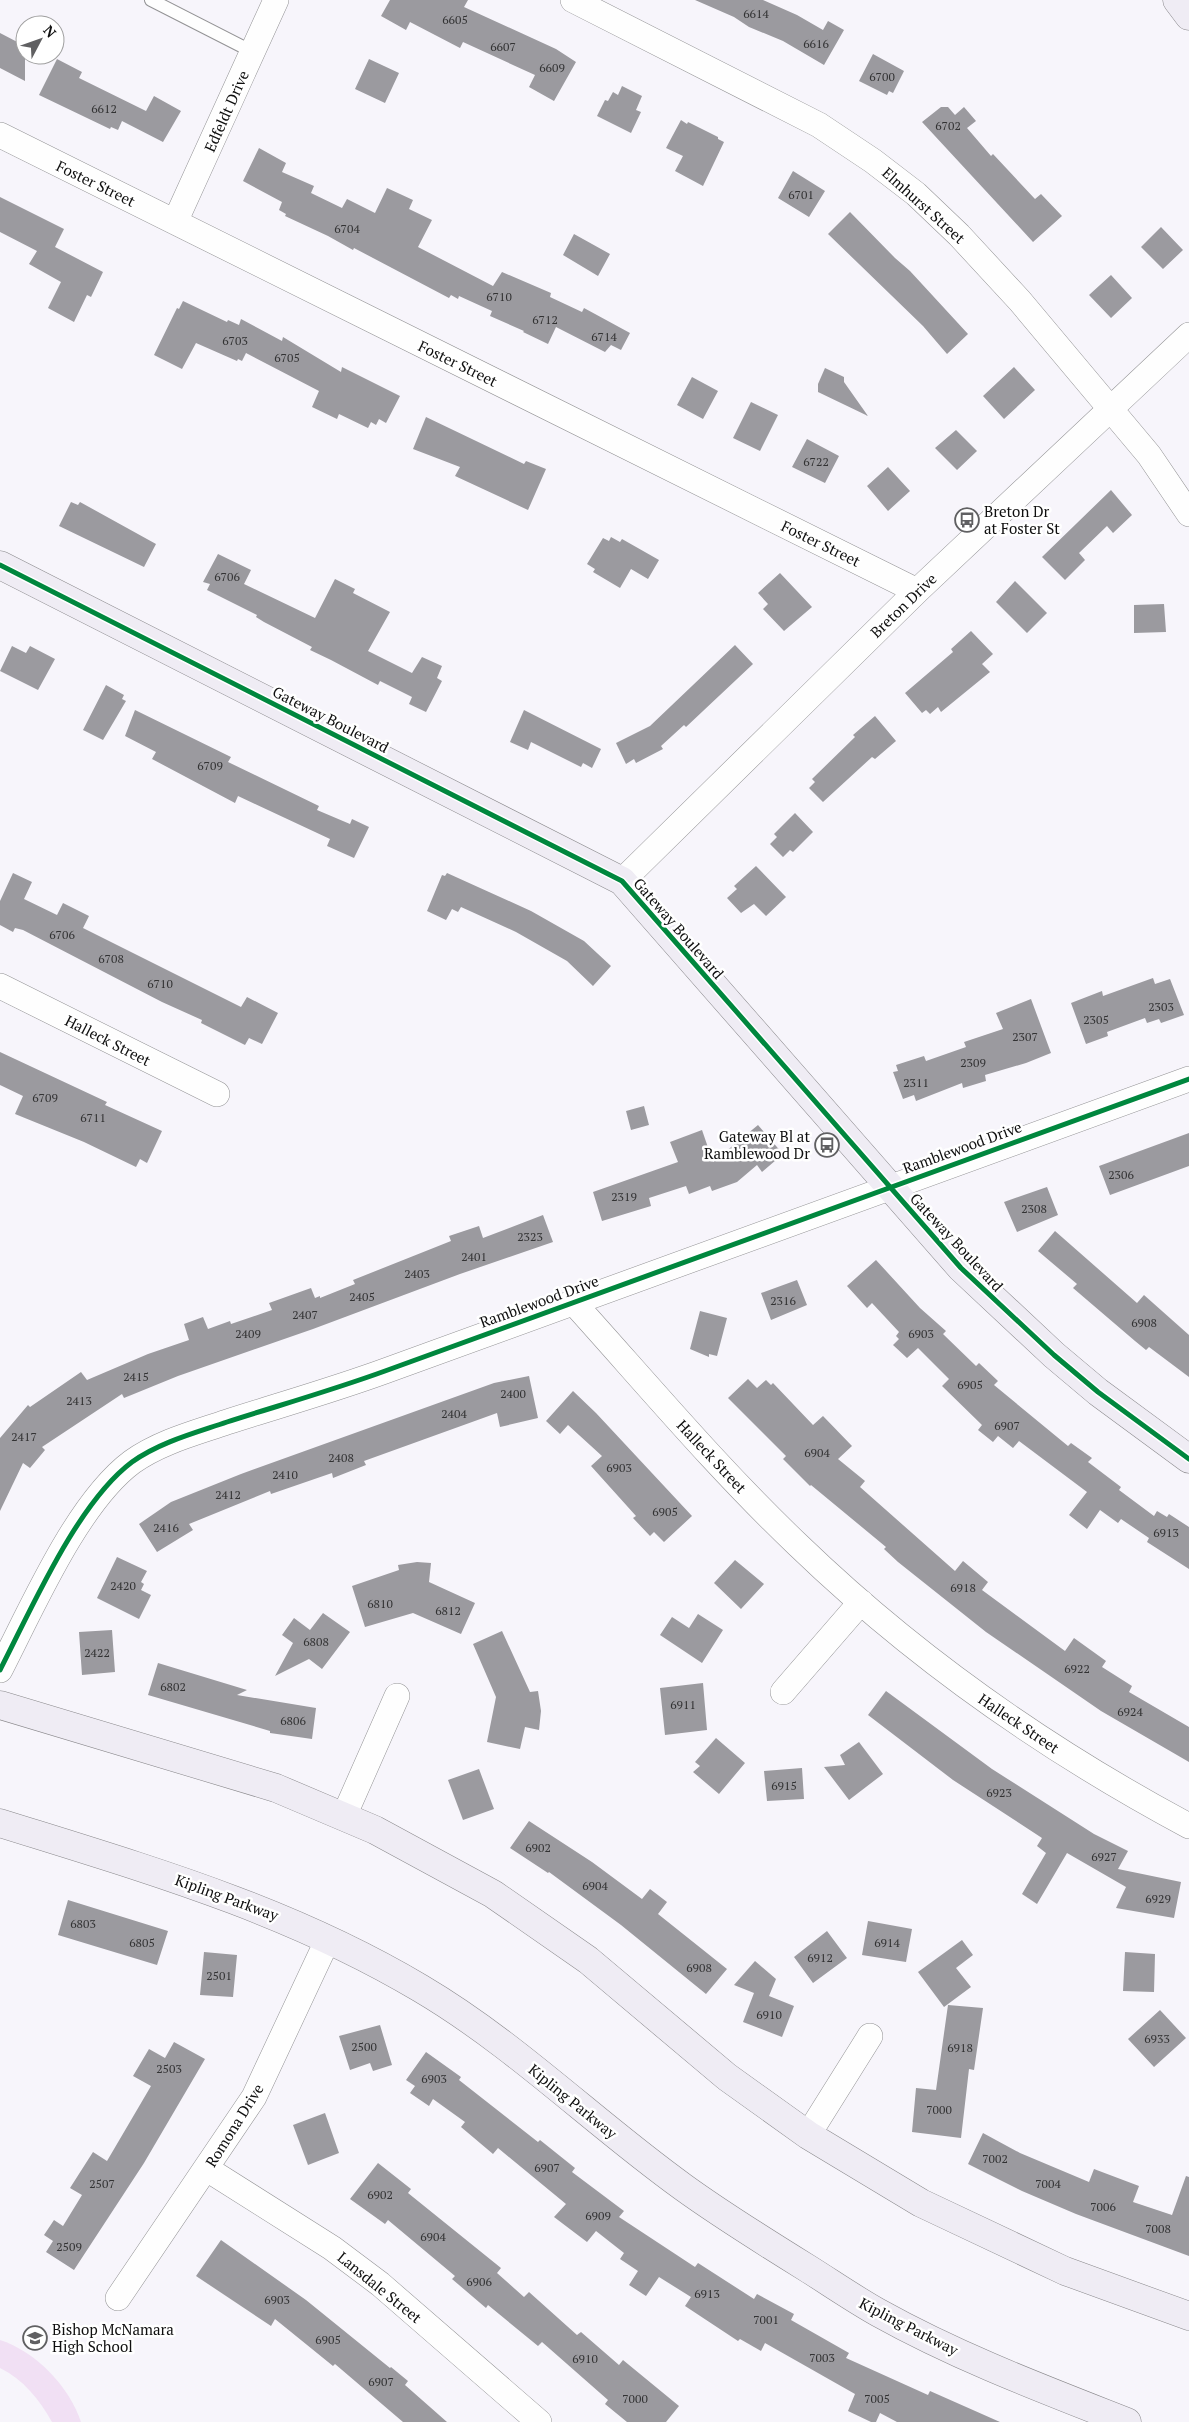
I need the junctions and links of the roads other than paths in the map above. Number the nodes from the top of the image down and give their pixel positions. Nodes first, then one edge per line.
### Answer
1 (151, 0) edge
2 (276, 0) edge
3 (573, 0) edge
4 (1178, 0) edge
5 (1189, 16) edge
6 (253, 52) junction
7 (0, 135) edge
8 (175, 222) junction
9 (1189, 335) edge
10 (1110, 410) junction
11 (1189, 514) edge
12 (1, 568) edge
13 (917, 591) junction
14 (622, 881) junction
15 (0, 986) edge
16 (1189, 1079) edge
17 (217, 1094) dead end
18 (888, 1186) junction
19 (573, 1302) junction
20 (1189, 1459) edge
21 (861, 1602) junction
22 (0, 1670) edge
23 (783, 1692) dead end
24 (397, 1696) dead end
25 (0, 1705) edge
26 (344, 1816) junction
27 (0, 1823) edge
28 (1189, 1826) edge
29 (328, 1939) junction
30 (870, 2036) dead end
31 (808, 2135) junction
32 (207, 2169) junction
33 (118, 2298) dead end
34 (1189, 2316) edge
35 (539, 2422) edge
36 (1127, 2422) edge

1 - 6 lane
2 - 6 street, Edfeldt Drive
3 - 10 street, Elmhurst Street
4 - 5 street
6 - 8 street, Edfeldt Drive
7 - 8 street, Foster Street
8 - 13 street, Foster Street
9 - 10 street, Breton Drive
10 - 11 street, Elmhurst Street
10 - 13 street, Breton Drive
12 - 14 street, Gateway Boulevard
13 - 14 street, Breton Drive
14 - 18 street, Gateway Boulevard
15 - 17 street, Halleck Street
16 - 18 street, Ramblewood Drive
18 - 19 street, Ramblewood Drive
18 - 20 street, Gateway Boulevard
19 - 21 street, Halleck Street
19 - 22 street, Ramblewood Drive
21 - 23 street
21 - 28 street, Halleck Street
24 - 26 street
25 - 26 street
26 - 31 street
27 - 29 street, Kipling Parkway
29 - 32 street, Romona Drive
29 - 36 street, Kipling Parkway
30 - 31 street
31 - 34 street
32 - 33 street, Romona Drive
32 - 35 street, Lansdale Street

